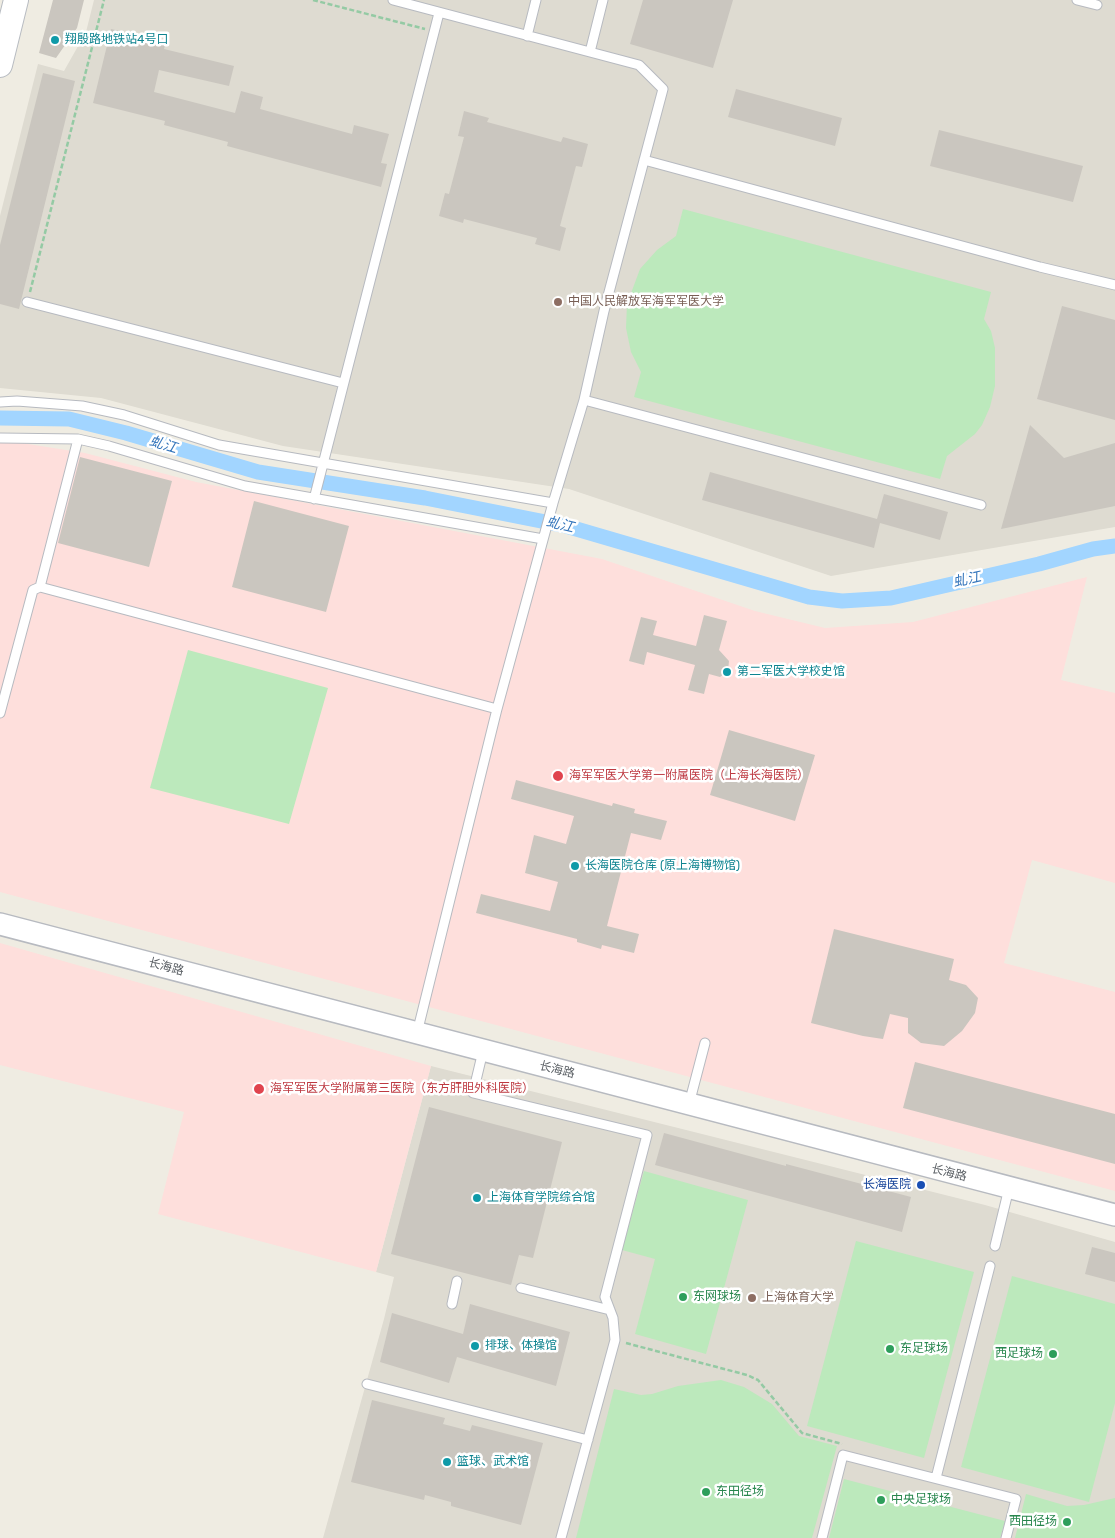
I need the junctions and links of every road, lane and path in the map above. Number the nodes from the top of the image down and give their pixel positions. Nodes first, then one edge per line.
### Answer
1 (16, 0) edge
2 (104, 0) edge
3 (313, 0) edge
4 (393, 0) edge
5 (536, 0) edge
6 (603, 0) edge
7 (1077, 0) edge
8 (1097, 6) dead end
9 (439, 13) junction
10 (434, 31) junction
11 (526, 36) junction
12 (590, 52) junction
13 (0, 65) edge
14 (644, 160) junction
15 (1115, 285) edge
16 (27, 302) joint
17 (343, 383) junction
18 (584, 400) junction
19 (0, 402) edge
20 (0, 438) edge
21 (78, 439) junction
22 (321, 468) junction
23 (314, 499) junction
24 (981, 505) dead end
25 (552, 507) junction
26 (544, 536) junction
27 (40, 587) junction
28 (497, 709) junction
29 (0, 712) edge
30 (0, 924) edge
31 (417, 1034) junction
32 (705, 1043) dead end
33 (483, 1051) junction
34 (689, 1104) junction
35 (1009, 1188) junction
36 (1115, 1215) edge
37 (995, 1246) dead end
38 (990, 1266) dead end
39 (456, 1281) dead end
40 (521, 1288) dead end
41 (452, 1304) dead end
42 (610, 1310) junction
43 (615, 1340) junction
44 (367, 1384) dead end
45 (588, 1440) junction
46 (843, 1455) junction
47 (936, 1478) junction
48 (561, 1538) edge
49 (822, 1538) edge
50 (1006, 1538) edge

1 - 13 main road
2 - 16 path
3 - 10 path
4 - 9 lane
5 - 11 lane
6 - 12 lane
7 - 8 lane
9 - 10 lane
9 - 11 lane
10 - 17 lane
11 - 12 lane
12 - 14 lane
14 - 15 lane
14 - 18 lane
16 - 17 lane
17 - 22 lane
18 - 24 lane
18 - 25 lane
19 - 22 lane
20 - 21 lane
21 - 23 lane
21 - 27 lane
22 - 23 lane
22 - 25 lane
23 - 26 lane
25 - 26 lane
26 - 28 lane
27 - 28 lane
27 - 29 lane
28 - 31 lane
30 - 31 street, 长海路
31 - 33 street, 长海路
32 - 34 lane
33 - 34 street, 长海路
33 - 42 lane
34 - 35 street, 长海路
35 - 36 street, 长海路
35 - 37 lane
38 - 47 lane
39 - 41 lane
40 - 42 lane
42 - 43 lane
43 - 45 lane
43 - 46 path
44 - 45 lane
45 - 48 lane
46 - 47 lane
46 - 49 lane
47 - 50 lane

